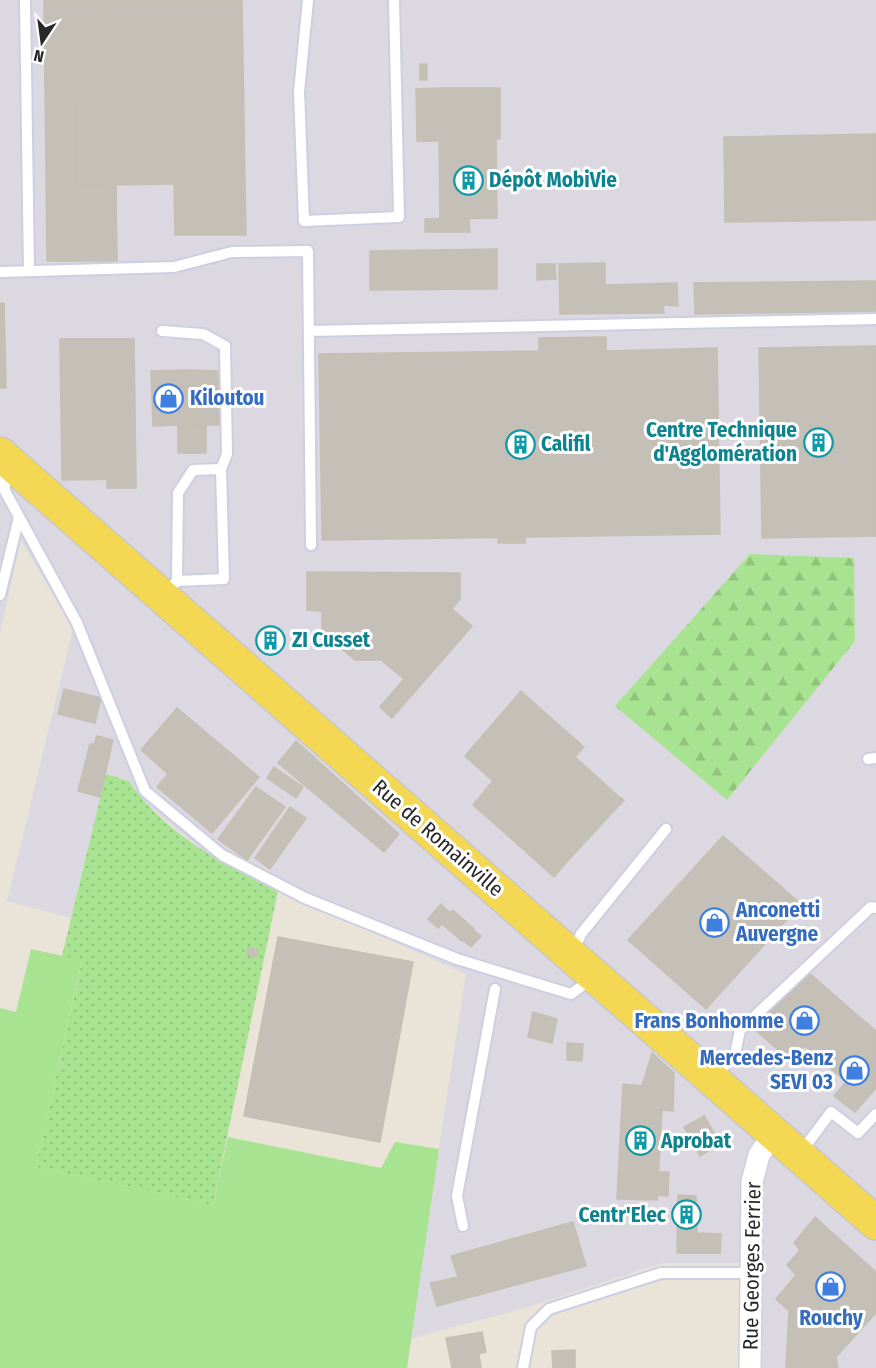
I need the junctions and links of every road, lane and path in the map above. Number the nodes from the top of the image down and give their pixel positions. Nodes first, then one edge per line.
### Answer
1 (25, 0) edge
2 (308, 0) edge
3 (394, 0) edge
4 (29, 271) junction
5 (0, 272) edge
6 (876, 319) edge
7 (162, 331) dead end
8 (309, 331) junction
9 (2, 455) edge
10 (221, 469) junction
11 (19, 517) junction
12 (311, 545) dead end
13 (170, 589) junction
14 (0, 595) edge
15 (666, 829) dead end
16 (876, 908) edge
17 (571, 955) junction
18 (596, 976) junction
19 (495, 989) dead end
20 (713, 1079) junction
21 (876, 1114) edge
22 (774, 1133) junction
23 (799, 1155) junction
24 (876, 1223) edge
25 (463, 1226) dead end
26 (750, 1273) junction
27 (524, 1368) edge
28 (750, 1368) edge

1 - 4 lane
2 - 3 lane
4 - 5 lane
4 - 8 lane
6 - 8 lane
7 - 10 lane
8 - 12 lane
9 - 11 lane
9 - 13 main road, Rue de Romainville
10 - 13 lane
10 - 13 lane
11 - 14 lane
11 - 18 lane
13 - 17 main road, Rue de Romainville
15 - 17 lane
16 - 20 lane
17 - 18 main road, Rue de Romainville
18 - 20 main road, Rue de Romainville
19 - 25 lane
20 - 22 main road, Rue de Romainville
21 - 23 lane
22 - 23 main road, Rue de Romainville
22 - 26 street, Rue Georges Ferrier
23 - 24 main road, Rue de Romainville
26 - 27 lane
26 - 28 street, Rue Georges Ferrier

